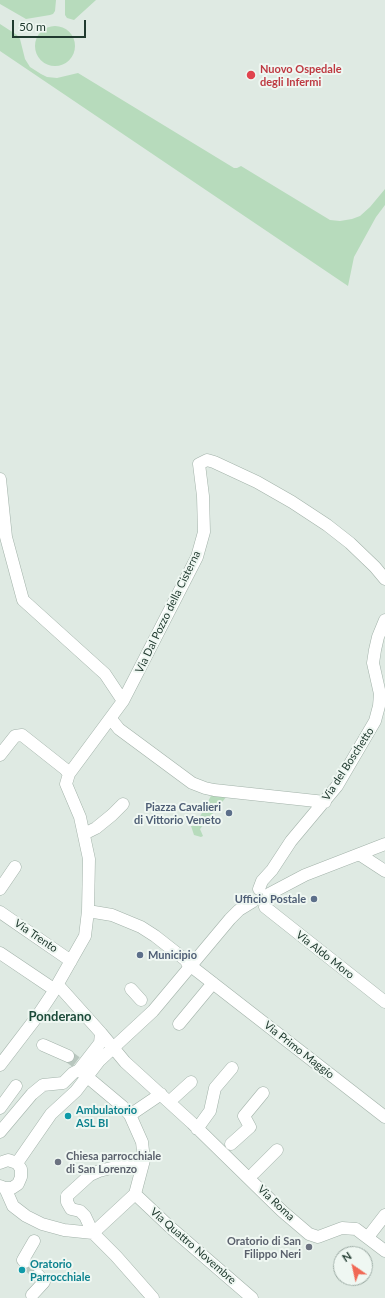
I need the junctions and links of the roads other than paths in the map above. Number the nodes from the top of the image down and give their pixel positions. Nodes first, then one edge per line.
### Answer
1 (0, 479) edge
2 (385, 579) edge
3 (385, 620) edge
4 (123, 700) junction
5 (111, 719) junction
6 (0, 755) edge
7 (69, 774) junction
8 (324, 802) junction
9 (123, 804) dead end
10 (84, 834) junction
11 (385, 844) edge
12 (359, 854) junction
13 (16, 866) dead end
14 (385, 870) edge
15 (0, 889) edge
16 (264, 892) junction
17 (252, 902) junction
18 (265, 907) junction
19 (88, 911) junction
20 (0, 912) edge
21 (0, 954) edge
22 (71, 961) junction
23 (190, 965) junction
24 (213, 983) junction
25 (56, 988) junction
26 (131, 989) dead end
27 (385, 1002) edge
28 (148, 1006) junction
29 (179, 1024) dead end
30 (101, 1033) junction
31 (43, 1046) dead end
32 (113, 1048) junction
33 (0, 1065) edge
34 (78, 1066) junction
35 (232, 1068) dead end
36 (191, 1082) dead end
37 (16, 1086) dead end
38 (263, 1093) dead end
39 (165, 1098) junction
40 (0, 1108) edge
41 (130, 1115) junction
42 (385, 1117) edge
43 (197, 1129) junction
44 (0, 1132) edge
45 (225, 1150) junction
46 (277, 1150) dead end
47 (144, 1160) junction
48 (0, 1163) edge
49 (16, 1163) junction
50 (251, 1176) junction
51 (2, 1187) edge
52 (135, 1194) junction
53 (385, 1215) edge
54 (38, 1232) junction
55 (93, 1233) junction
56 (368, 1237) junction
57 (385, 1251) edge
58 (25, 1262) dead end
59 (38, 1275) dead end
60 (32, 1295) dead end
61 (153, 1298) edge
62 (252, 1298) edge

1 - 4 street
2 - 4 street, Via Dal Pozzo della Cisterna
3 - 8 street, Via del Boschetto
4 - 5 street, Via Dal Pozzo della Cisterna
5 - 7 street, Via Dal Pozzo della Cisterna
5 - 8 street
6 - 7 street
7 - 10 street
8 - 16 street, Via del Boschetto
9 - 10 street
10 - 19 street
11 - 12 street
12 - 14 street
12 - 16 street
13 - 15 street
16 - 17 street
16 - 18 street
17 - 18 street
17 - 23 street
18 - 27 street, Via Aldo Moro
19 - 22 street
19 - 23 street, Via Primo Maggio
20 - 22 street, Via Trento
21 - 25 street, Via Roma
22 - 25 street
23 - 24 street, Via Primo Maggio
23 - 28 street
24 - 29 street
24 - 42 street, Via Primo Maggio
25 - 30 street, Via Roma
25 - 33 street
26 - 28 street
28 - 32 street
30 - 32 street, Via Roma
30 - 34 street
31 - 34 street
32 - 34 street
32 - 39 street, Via Roma
34 - 41 street
34 - 44 street
34 - 49 street
35 - 43 street
36 - 39 street
37 - 40 street
38 - 45 street
39 - 41 street
39 - 43 street, Via Roma
41 - 47 street
43 - 45 street, Via Roma
45 - 50 street, Via Roma
46 - 50 street
47 - 52 street
47 - 55 street
48 - 49 street
49 - 51 street
50 - 56 street, Via Roma
51 - 54 street
52 - 55 street
52 - 62 street, Via Quattro Novembre
53 - 56 street
54 - 55 street
54 - 58 street
55 - 61 street
56 - 57 street, Via Roma
59 - 60 street

